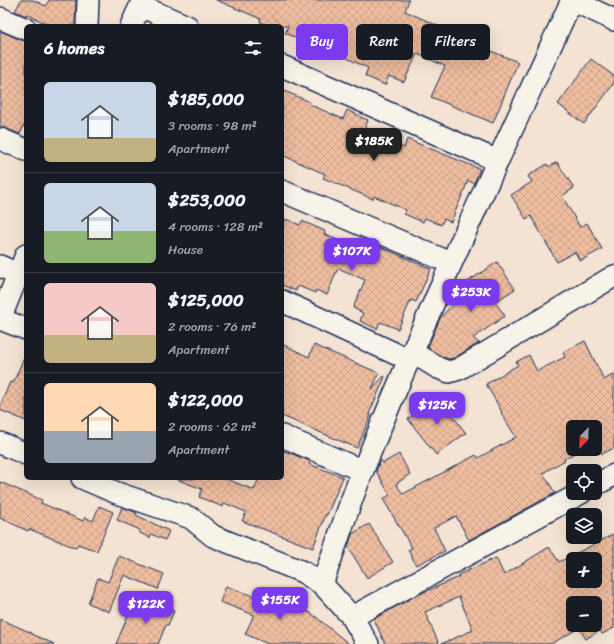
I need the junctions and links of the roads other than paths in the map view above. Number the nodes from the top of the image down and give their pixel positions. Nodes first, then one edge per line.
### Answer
1 (88, 0) edge
2 (572, 0) edge
3 (142, 3) edge
4 (0, 18) edge
5 (614, 20) edge
6 (87, 24) edge
7 (132, 24) edge
8 (183, 24) edge
9 (24, 28) edge
10 (284, 67) edge
11 (0, 139) edge
12 (24, 149) edge
13 (498, 161) junction
14 (284, 192) edge
15 (24, 257) edge
16 (451, 263) junction
17 (9, 270) edge
18 (614, 276) edge
19 (284, 302) edge
20 (24, 328) edge
21 (404, 353) junction
22 (284, 437) edge
23 (0, 443) edge
24 (24, 453) edge
25 (363, 471) junction
26 (614, 475) edge
27 (87, 480) edge
28 (602, 481) edge
29 (568, 500) edge
30 (322, 584) junction
31 (352, 617) junction
32 (368, 644) edge

1 - 6 street
2 - 5 street
2 - 13 street
3 - 7 street
3 - 8 street
4 - 9 street
10 - 13 street
11 - 12 street
13 - 16 street
14 - 16 street
15 - 17 street
16 - 21 street
17 - 20 street
18 - 21 street
19 - 21 street
21 - 25 street
22 - 25 street
23 - 24 street
25 - 30 street
26 - 28 street
27 - 30 street
29 - 31 street
30 - 31 street
31 - 32 street

